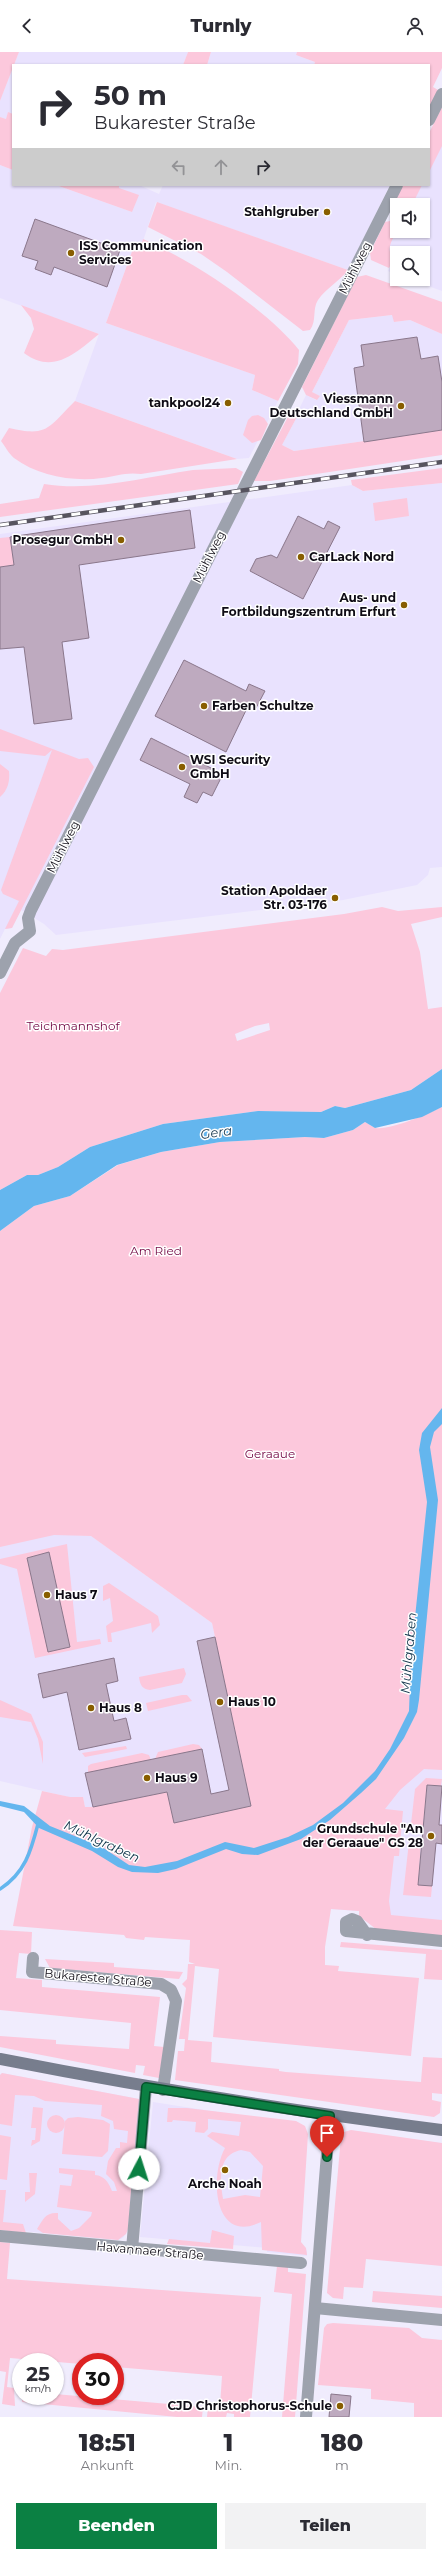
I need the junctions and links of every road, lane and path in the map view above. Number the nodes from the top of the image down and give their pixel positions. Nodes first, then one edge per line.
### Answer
1 (442, 94) edge
2 (430, 118) edge
3 (396, 186) edge
4 (0, 973) edge
5 (367, 1935) dead end
6 (442, 1941) edge
7 (33, 1958) dead end
8 (0, 2060) edge
9 (146, 2087) junction
10 (163, 2090) junction
11 (330, 2116) junction
12 (442, 2130) edge
13 (0, 2236) edge
14 (132, 2250) junction
15 (301, 2263) dead end
16 (315, 2308) junction
17 (442, 2320) edge
18 (306, 2417) edge

1 - 2 street
3 - 4 street, Mühlweg
5 - 6 street
7 - 10 street, Bukarester Straße
8 - 9 street
9 - 10 street
9 - 14 street
10 - 11 street
11 - 12 street
11 - 16 street
13 - 14 street, Havannaer Straße
14 - 15 street, Havannaer Straße
16 - 17 street
16 - 18 street

